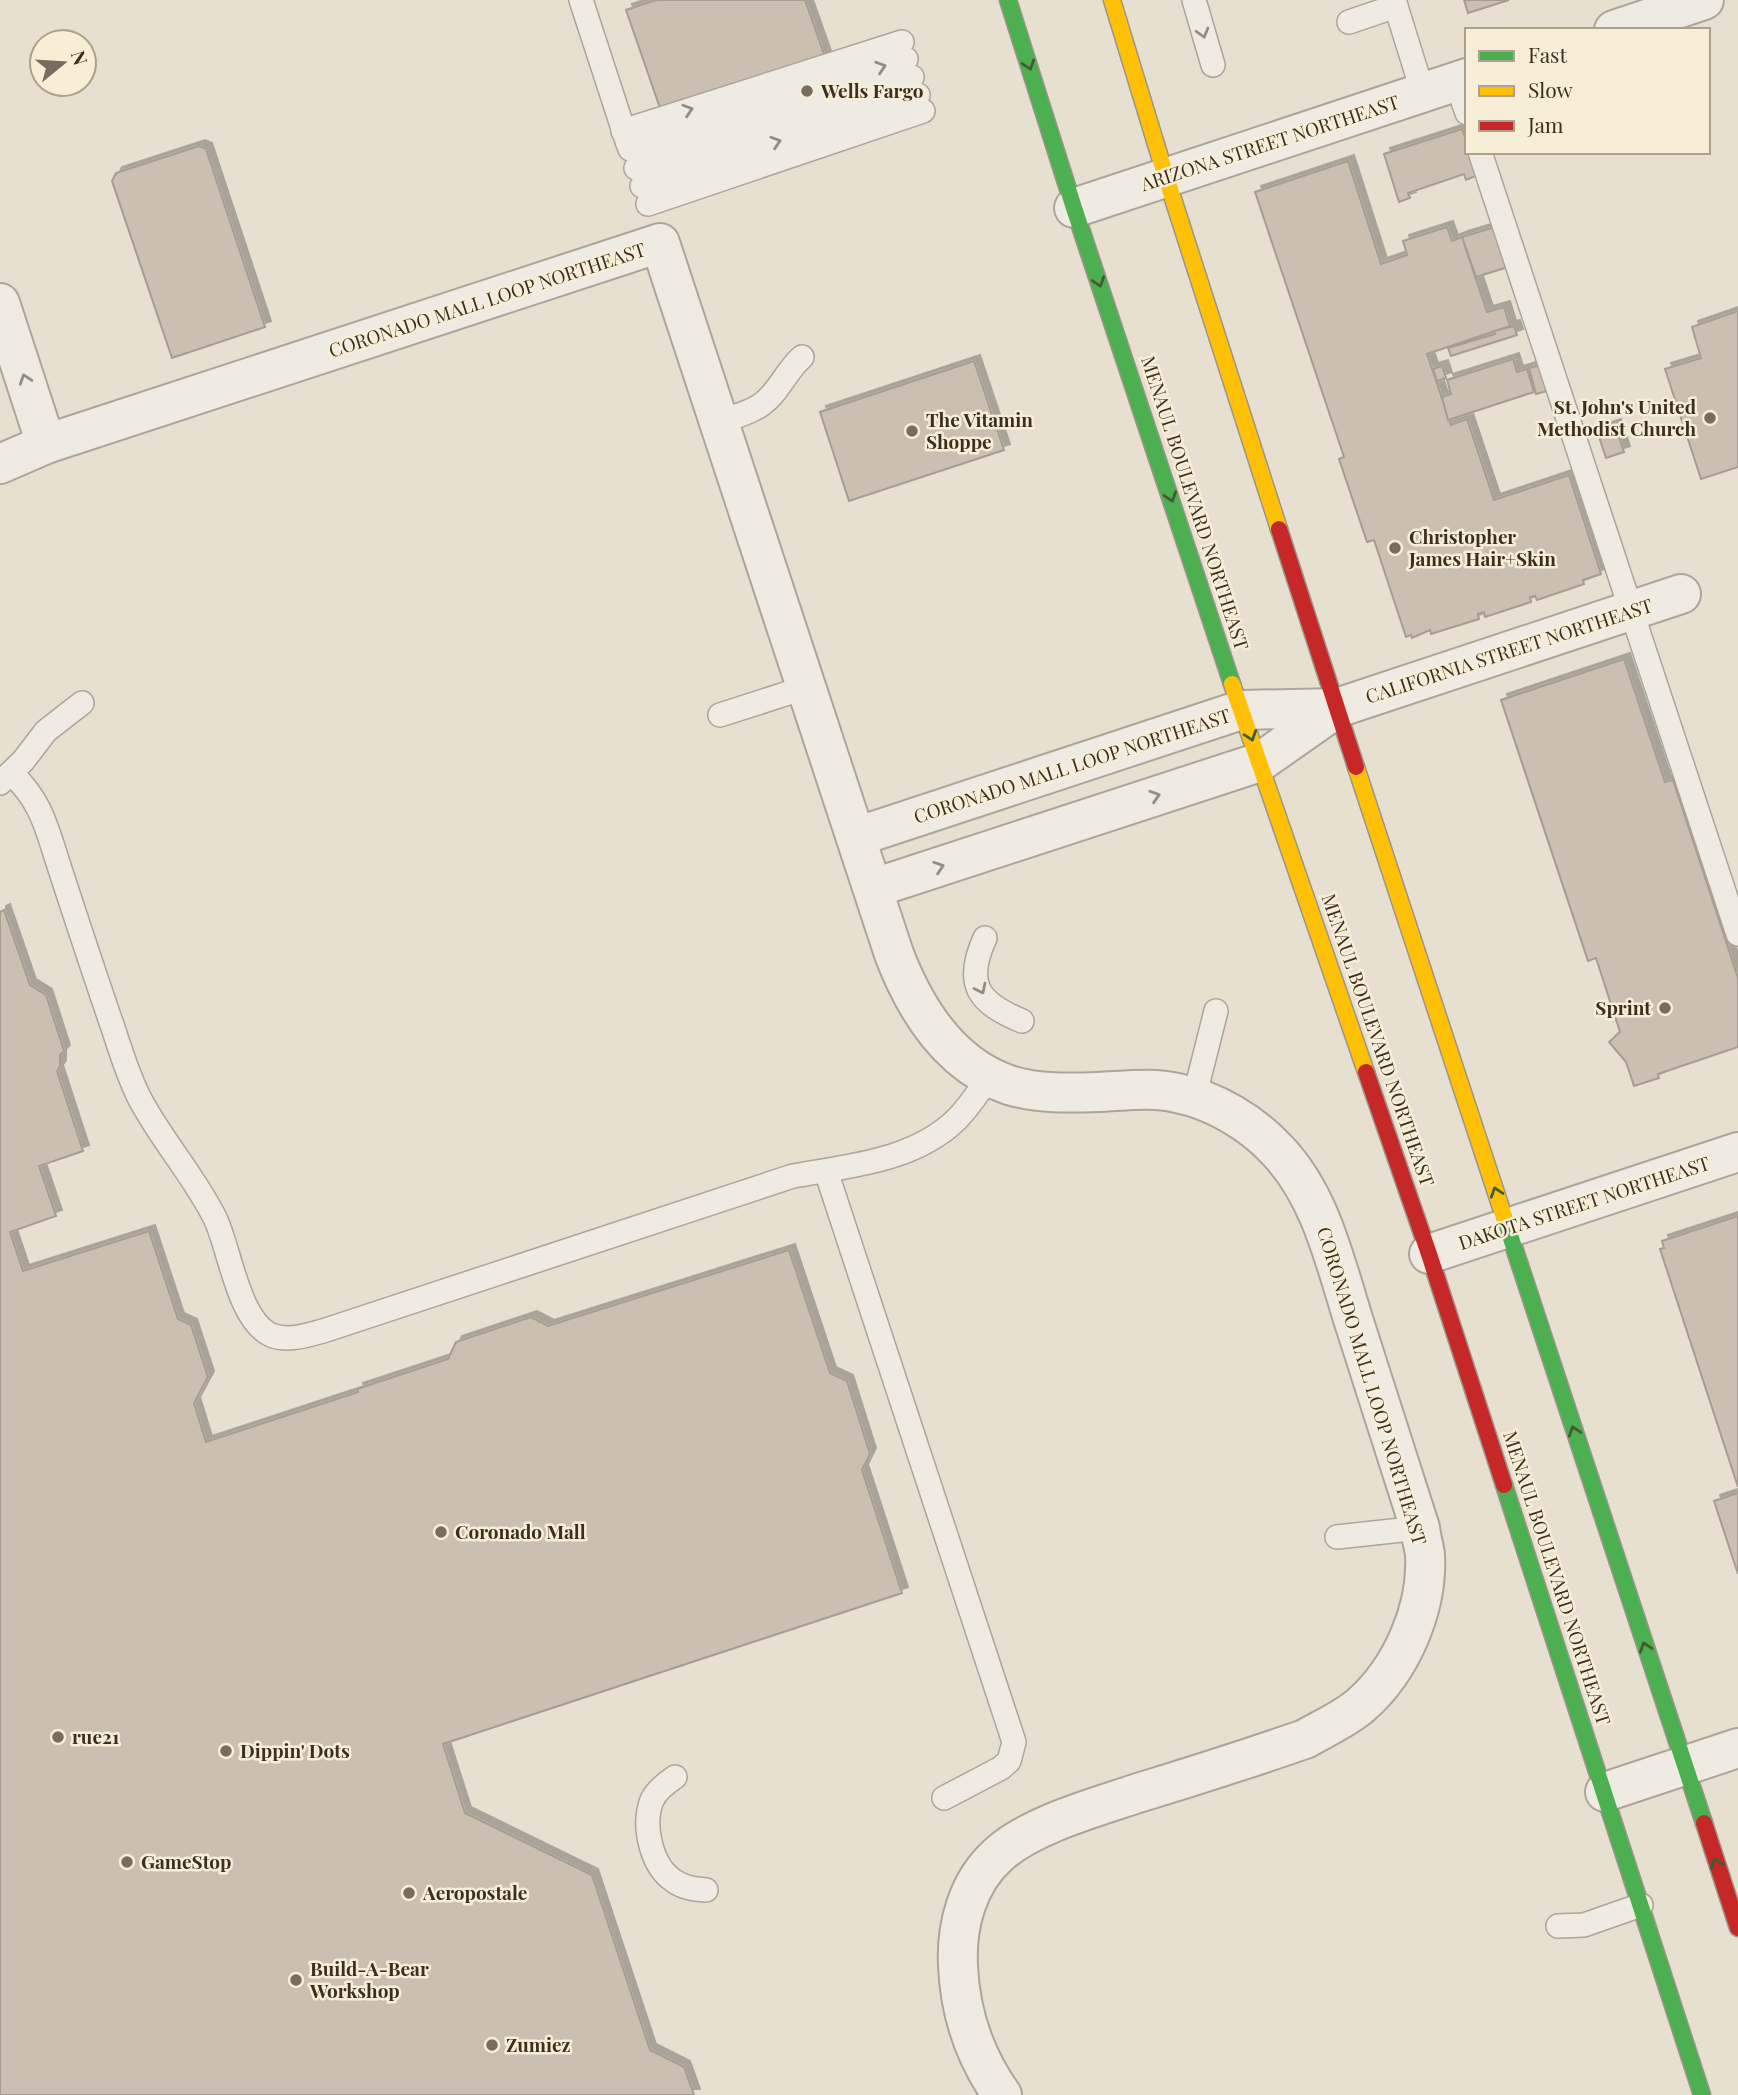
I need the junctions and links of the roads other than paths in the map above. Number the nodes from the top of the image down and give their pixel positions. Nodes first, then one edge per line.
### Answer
1 (581, 0) edge
2 (1008, 0) edge
3 (1112, 0) edge
4 (1194, 0) edge
5 (1704, 0) edge
6 (1395, 3) edge
7 (1349, 22) dead end
8 (1620, 28) edge
9 (1213, 65) dead end
10 (912, 77) junction
11 (1453, 91) edge
12 (1481, 154) edge
13 (636, 168) junction
14 (1166, 177) junction
15 (1074, 208) junction
16 (660, 243) junction
17 (0, 303) edge
18 (802, 357) dead end
19 (720, 421) junction
20 (46, 444) junction
21 (0, 464) edge
22 (1681, 594) dead end
23 (1631, 611) junction
24 (807, 687) junction
25 (82, 703) dead end
26 (1336, 708) junction
27 (1241, 710) junction
28 (720, 715) dead end
29 (1259, 762) junction
30 (6, 778) edge
31 (856, 837) junction
32 (874, 888) junction
33 (1738, 934) edge
34 (985, 938) dead end
35 (1216, 1011) dead end
36 (1023, 1021) dead end
37 (990, 1076) junction
38 (1194, 1098) junction
39 (1738, 1152) edge
40 (826, 1171) junction
41 (1508, 1228) junction
42 (1429, 1254) junction
43 (1420, 1528) junction
44 (1337, 1537) dead end
45 (1738, 1748) edge
46 (1684, 1766) junction
47 (675, 1777) dead end
48 (1605, 1792) junction
49 (944, 1798) dead end
50 (706, 1890) dead end
51 (1642, 1905) junction
52 (1558, 1926) dead end
53 (1738, 1928) edge
54 (1002, 2095) edge
55 (1702, 2095) edge

1 - 13 lane
2 -> 15 main road, MENAUL BOULEVARD NORTHEAST
3 - 14 main road
4 -> 9 lane
5 - 8 street
6 - 7 lane
6 - 11 lane
13 -> 10 lane
10 - 13 lane
13 -> 10 lane
11 - 14 street, ARIZONA STREET NORTHEAST
12 - 23 lane
13 - 16 lane
14 - 15 street, ARIZONA STREET NORTHEAST
14 - 26 main road
15 -> 27 main road, MENAUL BOULEVARD NORTHEAST
16 - 19 street, CORONADO MALL LOOP NORTHEAST
16 - 20 street, CORONADO MALL LOOP NORTHEAST
20 -> 17 street
18 - 19 lane
19 - 24 street, CORONADO MALL LOOP NORTHEAST
20 - 21 street, CORONADO MALL LOOP NORTHEAST
22 - 23 street, CALIFORNIA STREET NORTHEAST
23 - 26 street, CALIFORNIA STREET NORTHEAST
23 - 33 lane
24 - 28 lane
24 - 31 street, CORONADO MALL LOOP NORTHEAST
25 - 30 lane
26 - 27 street, CORONADO MALL LOOP NORTHEAST
26 - 29 street
41 -> 26 main road
27 -> 29 main road, MENAUL BOULEVARD NORTHEAST
27 - 31 street, CORONADO MALL LOOP NORTHEAST
32 -> 29 street
29 - 42 main road, MENAUL BOULEVARD NORTHEAST
30 - 40 lane
31 - 32 street, CORONADO MALL LOOP NORTHEAST
32 - 37 street, CORONADO MALL LOOP NORTHEAST
34 -> 36 lane
35 - 38 lane
37 - 38 street, CORONADO MALL LOOP NORTHEAST
37 - 40 lane
38 - 43 street, CORONADO MALL LOOP NORTHEAST
39 - 41 street, DAKOTA STREET NORTHEAST
40 - 49 lane
41 - 42 street, DAKOTA STREET NORTHEAST
46 -> 41 main road
42 - 48 main road, MENAUL BOULEVARD NORTHEAST
43 - 44 lane
43 - 54 street, CORONADO MALL LOOP NORTHEAST
45 - 46 street
46 - 48 street
53 -> 46 main road
47 - 50 lane
48 - 51 main road, MENAUL BOULEVARD NORTHEAST
51 - 52 lane
51 - 55 main road, MENAUL BOULEVARD NORTHEAST

